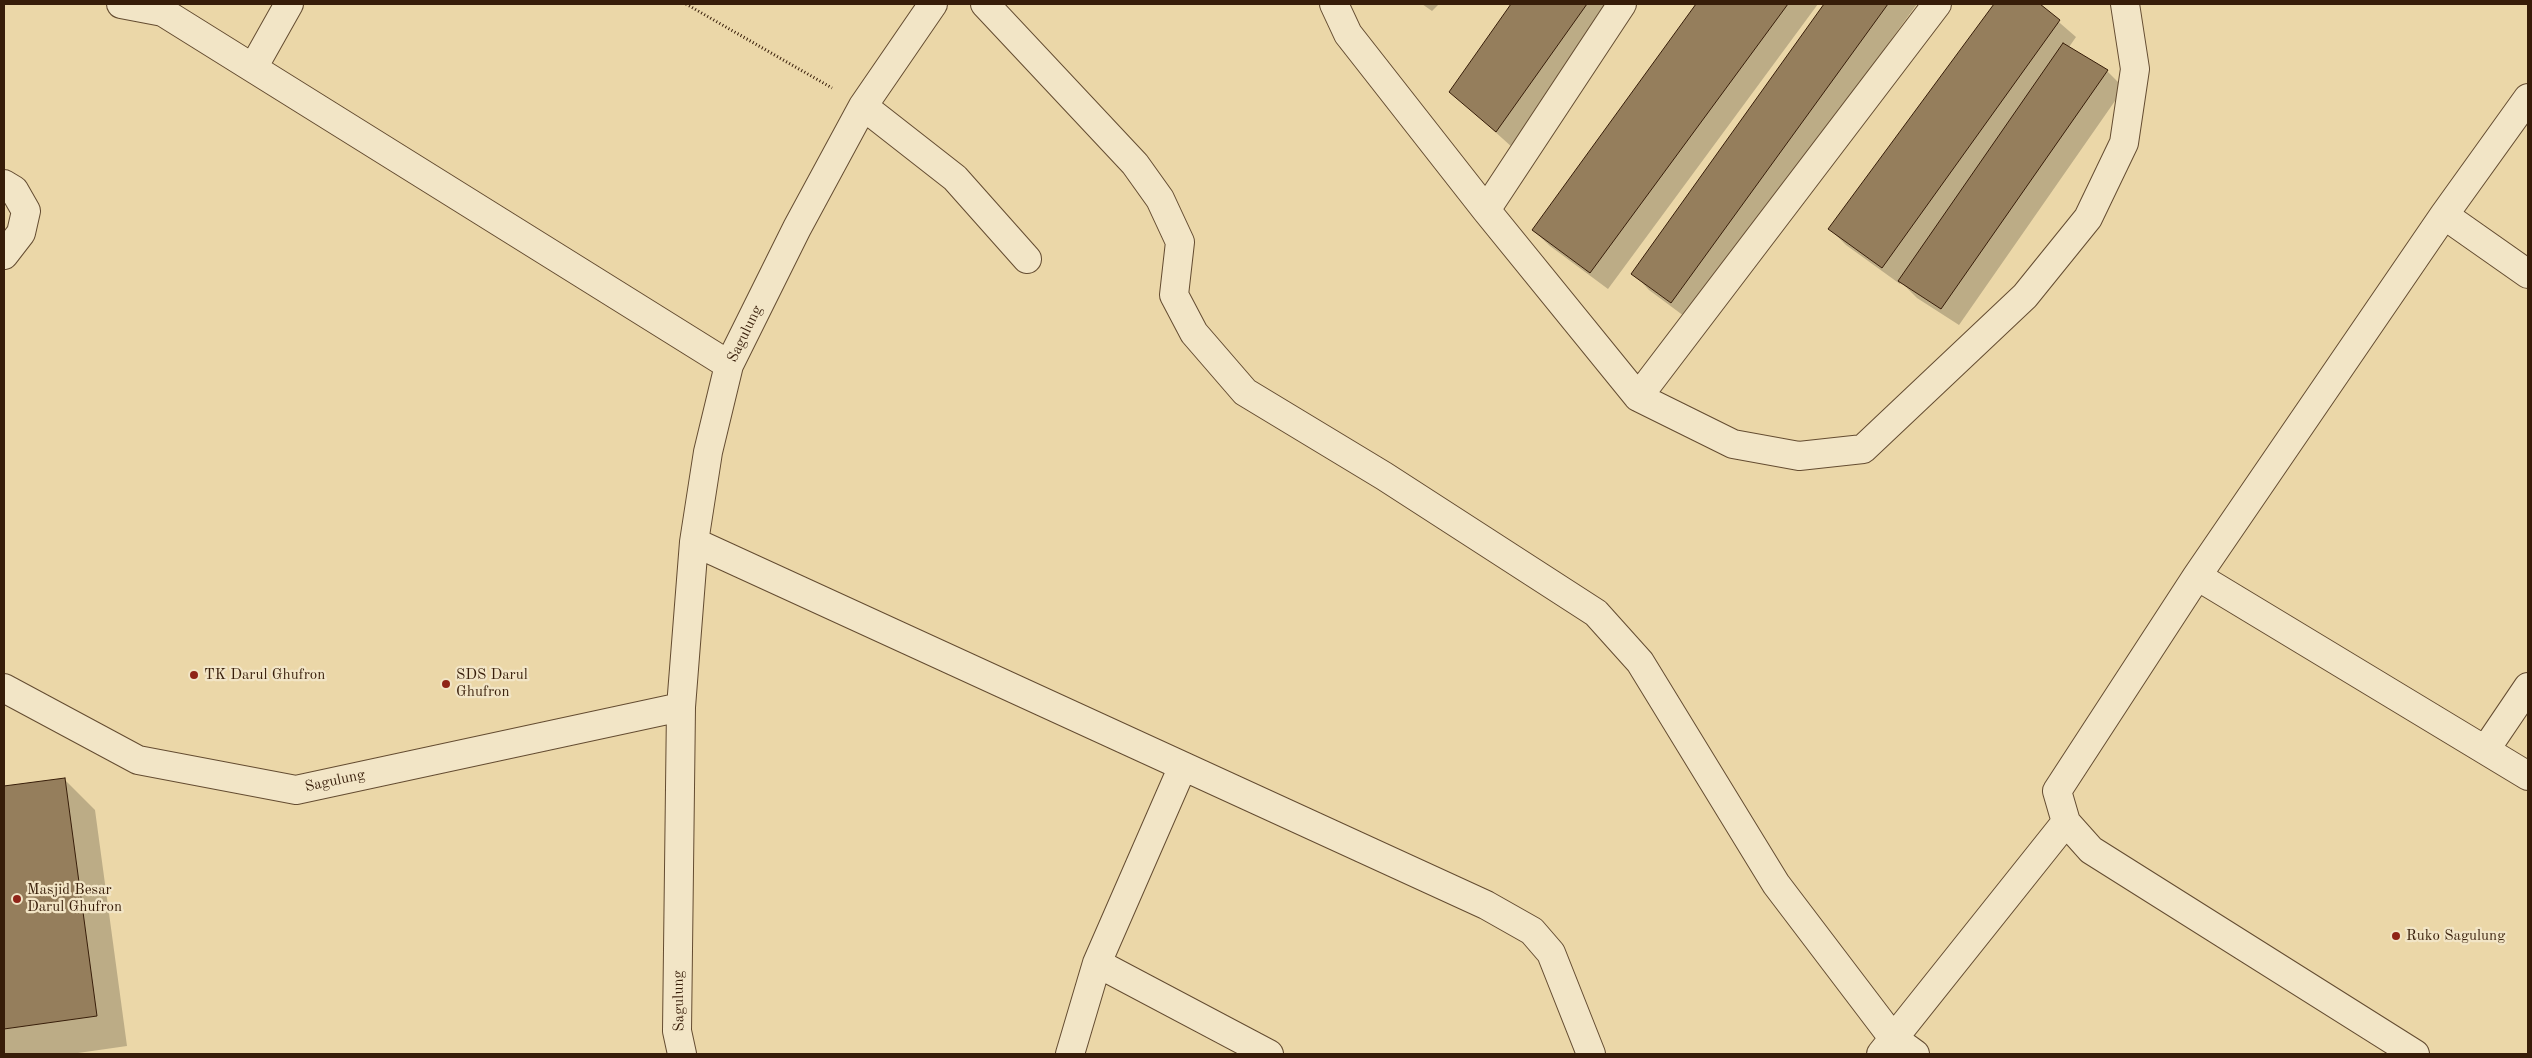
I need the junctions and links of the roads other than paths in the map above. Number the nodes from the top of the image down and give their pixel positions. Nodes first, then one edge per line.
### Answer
1 (121, 4) edge
2 (290, 4) edge
3 (933, 4) edge
4 (984, 4) edge
5 (1334, 4) edge
6 (1622, 4) edge
7 (1937, 4) edge
8 (2125, 4) edge
9 (159, 8) edge
10 (252, 68) junction
11 (2528, 98) edge
12 (863, 106) junction
13 (4, 184) edge
14 (1486, 210) junction
15 (2444, 214) junction
16 (4, 255) edge
17 (1027, 259) dead end
18 (2528, 274) edge
19 (729, 365) junction
20 (1638, 397) junction
21 (694, 542) junction
22 (2197, 576) junction
23 (2528, 687) edge
24 (4, 688) edge
25 (681, 707) junction
26 (2486, 749) junction
27 (1183, 766) junction
28 (2528, 776) edge
29 (2066, 822) junction
30 (1097, 963) junction
31 (1887, 1046) edge
32 (682, 1054) edge
33 (1070, 1054) edge
34 (1269, 1054) edge
35 (1591, 1054) edge
36 (1915, 1054) edge
37 (2415, 1054) edge

1 - 9 street
2 - 10 street
3 - 12 street, Sagulung
4 - 31 street
5 - 14 street
6 - 14 street
7 - 20 street
8 - 20 street
9 - 10 street
10 - 19 street
11 - 15 street
12 - 17 street
12 - 19 street, Sagulung
13 - 16 street
14 - 20 street
15 - 18 street
15 - 22 street
19 - 21 street, Sagulung
21 - 25 street, Sagulung
21 - 27 street
22 - 26 street
22 - 29 street
23 - 26 street
24 - 25 street, Sagulung
25 - 32 street, Sagulung
26 - 28 street
27 - 30 street
27 - 35 street
29 - 31 street
29 - 37 street
30 - 33 street
30 - 34 street
31 - 36 street

